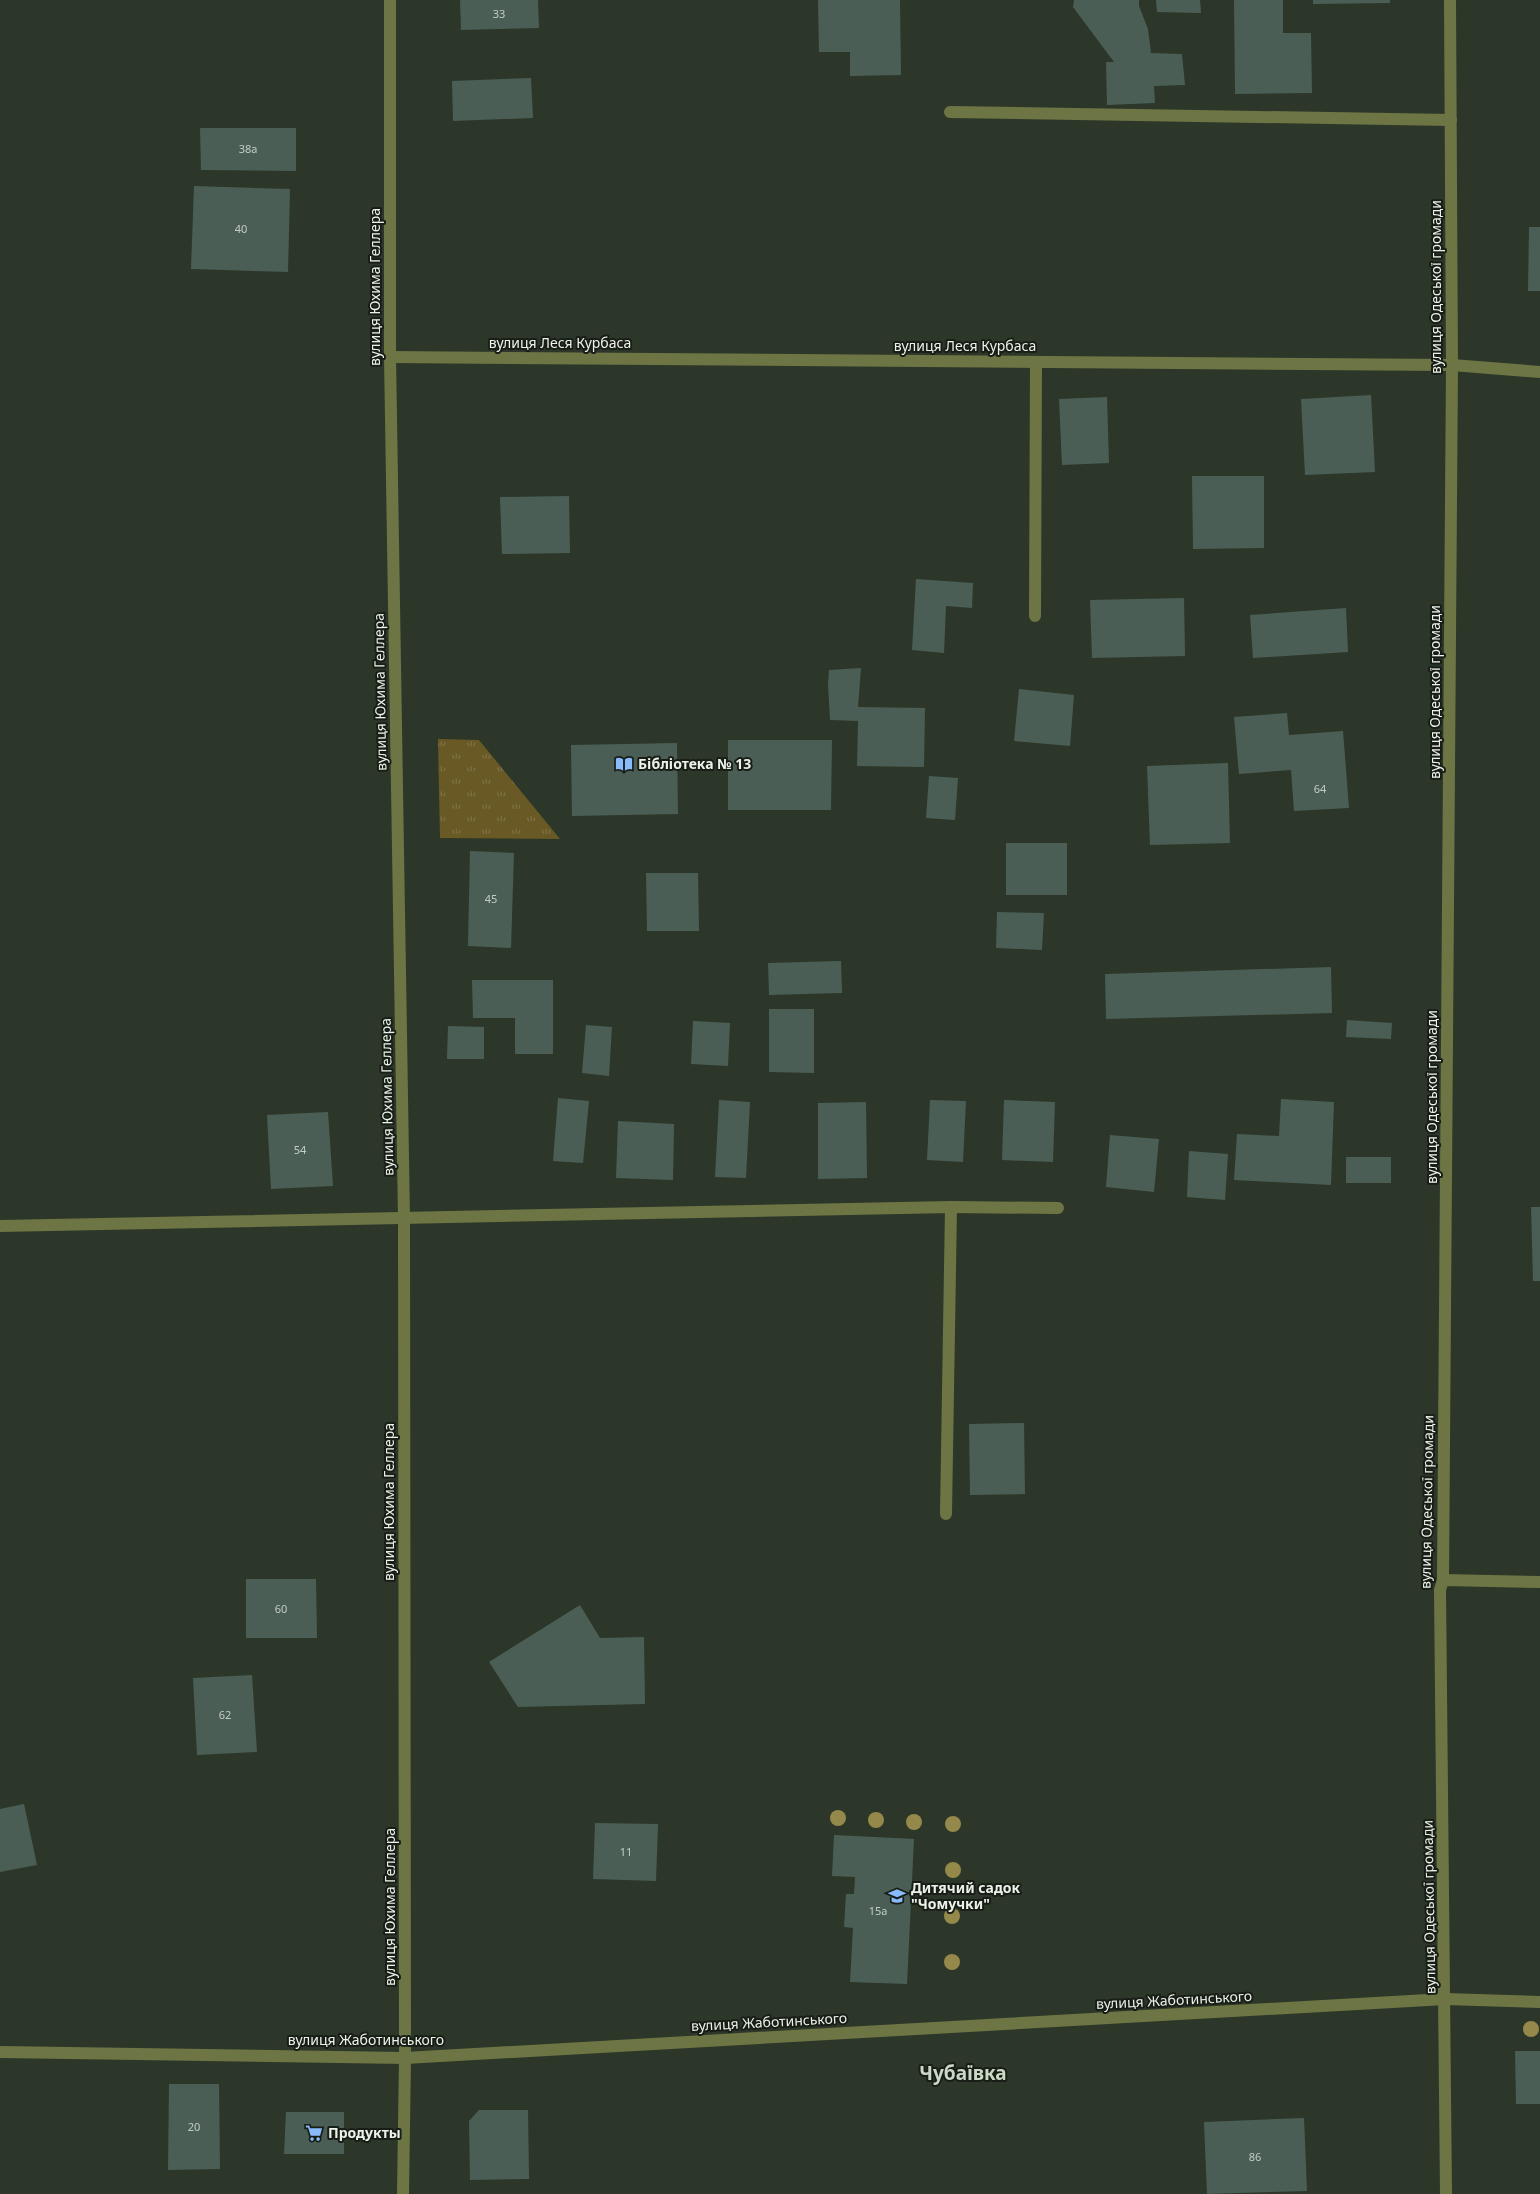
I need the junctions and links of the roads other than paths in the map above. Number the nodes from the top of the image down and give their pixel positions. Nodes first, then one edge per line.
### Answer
1 (390, 0) edge
2 (1450, 0) edge
3 (950, 112) dead end
4 (1451, 120) junction
5 (390, 357) junction
6 (1036, 362) junction
7 (1452, 365) junction
8 (1540, 372) edge
9 (1035, 616) dead end
10 (951, 1207) junction
11 (1058, 1208) dead end
12 (404, 1219) junction
13 (0, 1226) edge
14 (946, 1514) dead end
15 (1443, 1580) junction
16 (1540, 1582) edge
17 (1445, 1999) junction
18 (1540, 2002) edge
19 (0, 2052) edge
20 (405, 2058) junction
21 (403, 2194) edge
22 (1446, 2194) edge

1 - 5 street, вулиця Юхима Геллера
2 - 4 street, вулиця Одеської громади
3 - 4 street
4 - 7 street, вулиця Одеської громади
5 - 6 street, вулиця Леся Курбаса
5 - 12 street, вулиця Юхима Геллера
6 - 7 street, вулиця Леся Курбаса
6 - 9 street
7 - 8 street, вулиця Леся Курбаса
7 - 15 street, вулиця Одеської громади
10 - 11 street
10 - 12 street
10 - 14 street
12 - 13 street
12 - 20 street, вулиця Юхима Геллера
15 - 16 street
15 - 17 street, вулиця Одеської громади
17 - 18 street, вулиця Жаботинського
17 - 20 street, вулиця Жаботинського
17 - 22 street, вулиця Одеської громади
19 - 20 street, вулиця Жаботинського
20 - 21 street, вулиця Юхима Геллера

